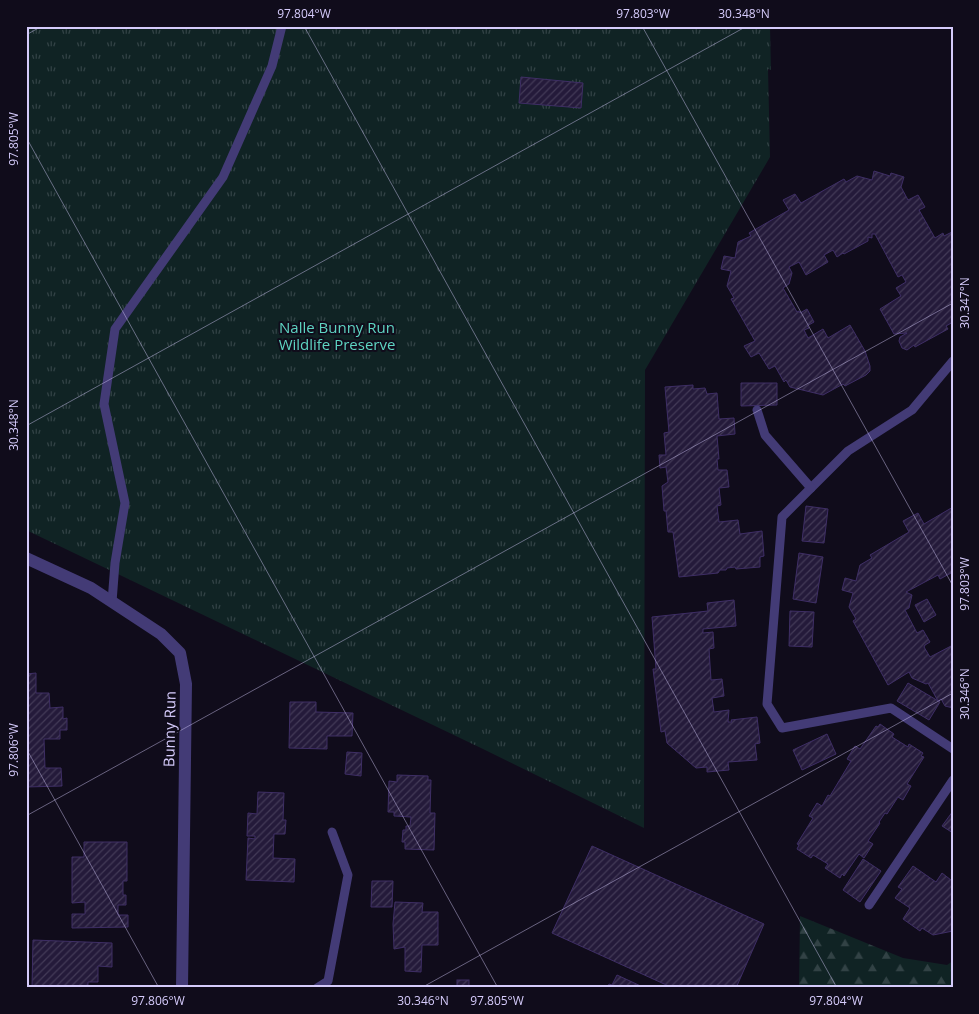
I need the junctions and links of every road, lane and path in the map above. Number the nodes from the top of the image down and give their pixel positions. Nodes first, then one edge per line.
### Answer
1 (282, 26) edge
2 (953, 361) edge
3 (757, 410) dead end
4 (811, 488) junction
5 (26, 558) edge
6 (112, 602) junction
7 (953, 749) edge
8 (953, 780) edge
9 (332, 832) dead end
10 (868, 905) dead end
11 (182, 988) edge
12 (317, 988) edge

1 - 6 lane
2 - 4 lane
3 - 4 lane
4 - 7 lane
5 - 6 street, Bunny Run
6 - 11 street, Bunny Run
8 - 10 lane
9 - 12 lane

